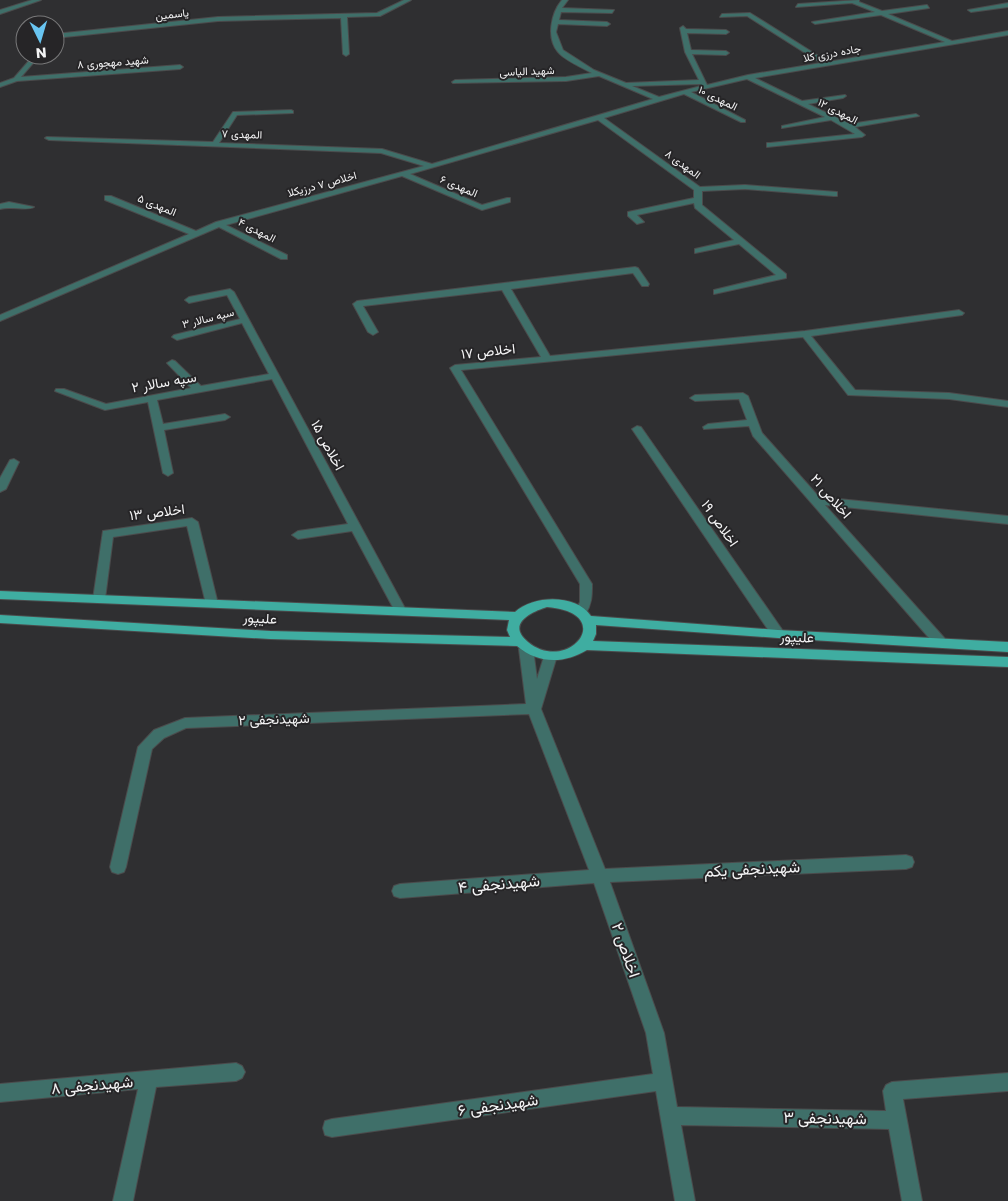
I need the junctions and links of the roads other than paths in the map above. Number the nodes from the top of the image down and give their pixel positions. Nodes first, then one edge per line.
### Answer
1 (38, 0) edge
2 (408, 0) edge
3 (559, 0) edge
4 (565, 0) edge
5 (862, 0) edge
6 (995, 0) edge
7 (852, 1) edge
8 (1008, 5) edge
9 (798, 6) dead end
10 (927, 7) dead end
11 (612, 10) dead end
12 (971, 10) dead end
13 (0, 12) edge
14 (883, 14) junction
15 (344, 16) junction
16 (557, 16) junction
17 (722, 16) dead end
18 (592, 17) dead end
19 (815, 22) dead end
20 (606, 24) dead end
21 (726, 32) dead end
22 (1008, 33) edge
23 (65, 35) edge
24 (1000, 35) junction
25 (1008, 39) edge
26 (952, 43) junction
27 (688, 52) junction
28 (726, 53) dead end
29 (346, 54) dead end
30 (827, 64) junction
31 (28, 65) edge
32 (180, 67) dead end
33 (600, 74) junction
34 (748, 77) junction
35 (16, 79) junction
36 (455, 82) dead end
37 (624, 84) junction
38 (1, 85) edge
39 (703, 85) junction
40 (684, 92) junction
41 (0, 94) edge
42 (842, 96) dead end
43 (660, 100) junction
44 (801, 103) junction
45 (291, 112) dead end
46 (916, 116) dead end
47 (599, 118) junction
48 (831, 118) junction
49 (743, 121) dead end
50 (849, 126) junction
51 (784, 127) dead end
52 (49, 138) dead end
53 (216, 144) junction
54 (770, 145) dead end
55 (432, 166) junction
56 (403, 174) junction
57 (698, 189) junction
58 (834, 194) dead end
59 (108, 198) dead end
60 (507, 200) dead end
61 (698, 200) junction
62 (0, 207) edge
63 (30, 207) dead end
64 (640, 222) dead end
65 (219, 224) junction
66 (197, 234) junction
67 (741, 241) junction
68 (698, 250) dead end
69 (284, 257) dead end
70 (645, 284) dead end
71 (505, 287) junction
72 (716, 292) dead end
73 (189, 300) dead end
74 (959, 313) dead end
75 (0, 318) edge
76 (245, 320) junction
77 (373, 332) dead end
78 (805, 334) junction
79 (177, 337) dead end
80 (548, 359) junction
81 (172, 363) dead end
82 (274, 376) junction
83 (200, 390) junction
84 (60, 391) dead end
85 (695, 398) dead end
86 (152, 399) junction
87 (1008, 404) edge
88 (226, 417) dead end
89 (753, 422) junction
90 (708, 427) dead end
91 (158, 428) junction
92 (637, 429) dead end
93 (14, 462) dead end
94 (168, 473) dead end
95 (0, 489) edge
96 (815, 500) junction
97 (1008, 520) edge
98 (356, 527) junction
99 (298, 535) dead end
100 (0, 595) edge
101 (99, 599) junction
102 (212, 604) junction
103 (401, 612) junction
104 (517, 616) junction
105 (584, 616) junction
106 (0, 619) edge
107 (778, 634) junction
108 (942, 644) junction
109 (522, 645) junction
110 (584, 645) junction
111 (1008, 647) edge
112 (550, 656) junction
113 (1008, 662) edge
114 (534, 709) junction
115 (906, 862) dead end
116 (118, 868) dead end
117 (598, 876) junction
118 (400, 891) dead end
119 (236, 1072) dead end
120 (150, 1079) junction
121 (664, 1081) junction
122 (1008, 1082) edge
123 (0, 1093) edge
124 (671, 1116) junction
125 (897, 1120) junction
126 (332, 1128) dead end
127 (122, 1201) edge
128 (685, 1201) edge
129 (912, 1201) edge

1 - 13 street
2 - 15 street, یاسمین
3 - 4 street
4 - 16 street
5 - 7 street
6 - 8 street
7 - 9 street
7 - 14 street
8 - 12 street
10 - 14 street
11 - 16 street
14 - 19 street
14 - 26 street
15 - 23 street, یاسمین
15 - 29 street
16 - 18 street
16 - 20 street
16 - 33 street
17 - 30 street
21 - 27 street
22 - 24 street, جاده درزی کلا
24 - 25 street
24 - 26 street, جاده درزی کلا
26 - 30 street, جاده درزی کلا
27 - 28 street
27 - 39 street
30 - 34 street, جاده درزی کلا
31 - 35 street
32 - 35 street, شهید مهجوری ۸
33 - 36 street, شهید الیاسی
33 - 37 street
34 - 39 street, جاده درزی کلا
34 - 44 street, المهدی ۱۲
35 - 38 street
37 - 39 street
37 - 43 street
38 - 41 street
39 - 40 street, جاده درزی کلا
40 - 43 street, جاده درزی کلا
40 - 49 street, المهدی ۱۰
42 - 44 street
43 - 47 street, اخلاص ۷ درزیکلا
44 - 48 street, المهدی ۱۲
45 - 53 street
46 - 50 street
47 - 55 street, اخلاص ۷ درزیکلا
47 - 57 street, المهدی ۸
48 - 50 street, المهدی ۱۲
48 - 51 street
50 - 54 street, المهدی ۱۲
52 - 53 street, المهدی ۷
53 - 55 street, المهدی ۷
55 - 56 street, اخلاص ۷ درزیکلا
56 - 60 street, المهدی ۶
56 - 65 street, اخلاص ۷ درزیکلا
57 - 58 street
57 - 61 street, المهدی ۸
59 - 66 street, المهدی ۵
61 - 64 street
61 - 67 street, المهدی ۸
62 - 63 street
65 - 66 street, اخلاص ۷ درزیکلا
65 - 69 street, المهدی ۴
66 - 75 street, اخلاص ۷ درزیکلا
67 - 68 street
67 - 72 street, المهدی ۸
70 - 71 street
71 - 77 street
71 - 80 street
73 - 76 street, اخلاص ۱۵
74 - 78 street, اخلاص ۱۷
76 - 79 street, سپه سالار ۳
76 - 82 street, اخلاص ۱۵
78 - 80 street, اخلاص ۱۷
78 - 87 street
80 - 105 street, اخلاص ۱۷
81 - 83 street
82 - 83 street, سپه سالار ۲
82 - 98 street, اخلاص ۱۵
83 - 86 street, سپه سالار ۲
84 - 86 street, سپه سالار ۲
85 - 89 street, اخلاص ۲۱
86 - 91 street
88 - 91 street
89 - 90 street
89 - 96 street, اخلاص ۲۱
91 - 94 street
92 - 107 street, اخلاص ۱۹
93 - 95 street
96 - 97 street
96 - 108 street, اخلاص ۲۱
98 - 99 street
98 - 103 street, اخلاص ۱۵
100 - 101 main road, علیپور
101 - 102 main road, علیپور
101 - 102 street, اخلاص ۱۳
102 - 103 main road, علیپور
103 - 104 main road, علیپور
104 - 105 main road
104 - 109 main road
105 - 107 main road, علیپور
105 - 110 main road
106 - 109 main road, علیپور
107 - 108 main road, علیپور
108 - 111 main road, علیپور
109 - 112 main road
109 - 114 street, اخلاص ۲
110 - 112 main road
110 - 113 main road, علیپور
112 - 114 street
114 - 116 street, شهیدنجفی ۲
114 - 117 street, اخلاص ۲
115 - 117 street, شهیدنجفی یکم
117 - 118 street, شهیدنجفی ۴
117 - 121 street, اخلاص ۲
119 - 120 street
120 - 123 street, شهیدنجفی ۸
120 - 127 street, شهیدنجفی ۸
121 - 124 street, اخلاص ۲
121 - 126 street, شهیدنجفی ۶
122 - 125 street
124 - 125 street, شهیدنجفی ۳
124 - 128 street, اخلاص ۲
125 - 129 street

